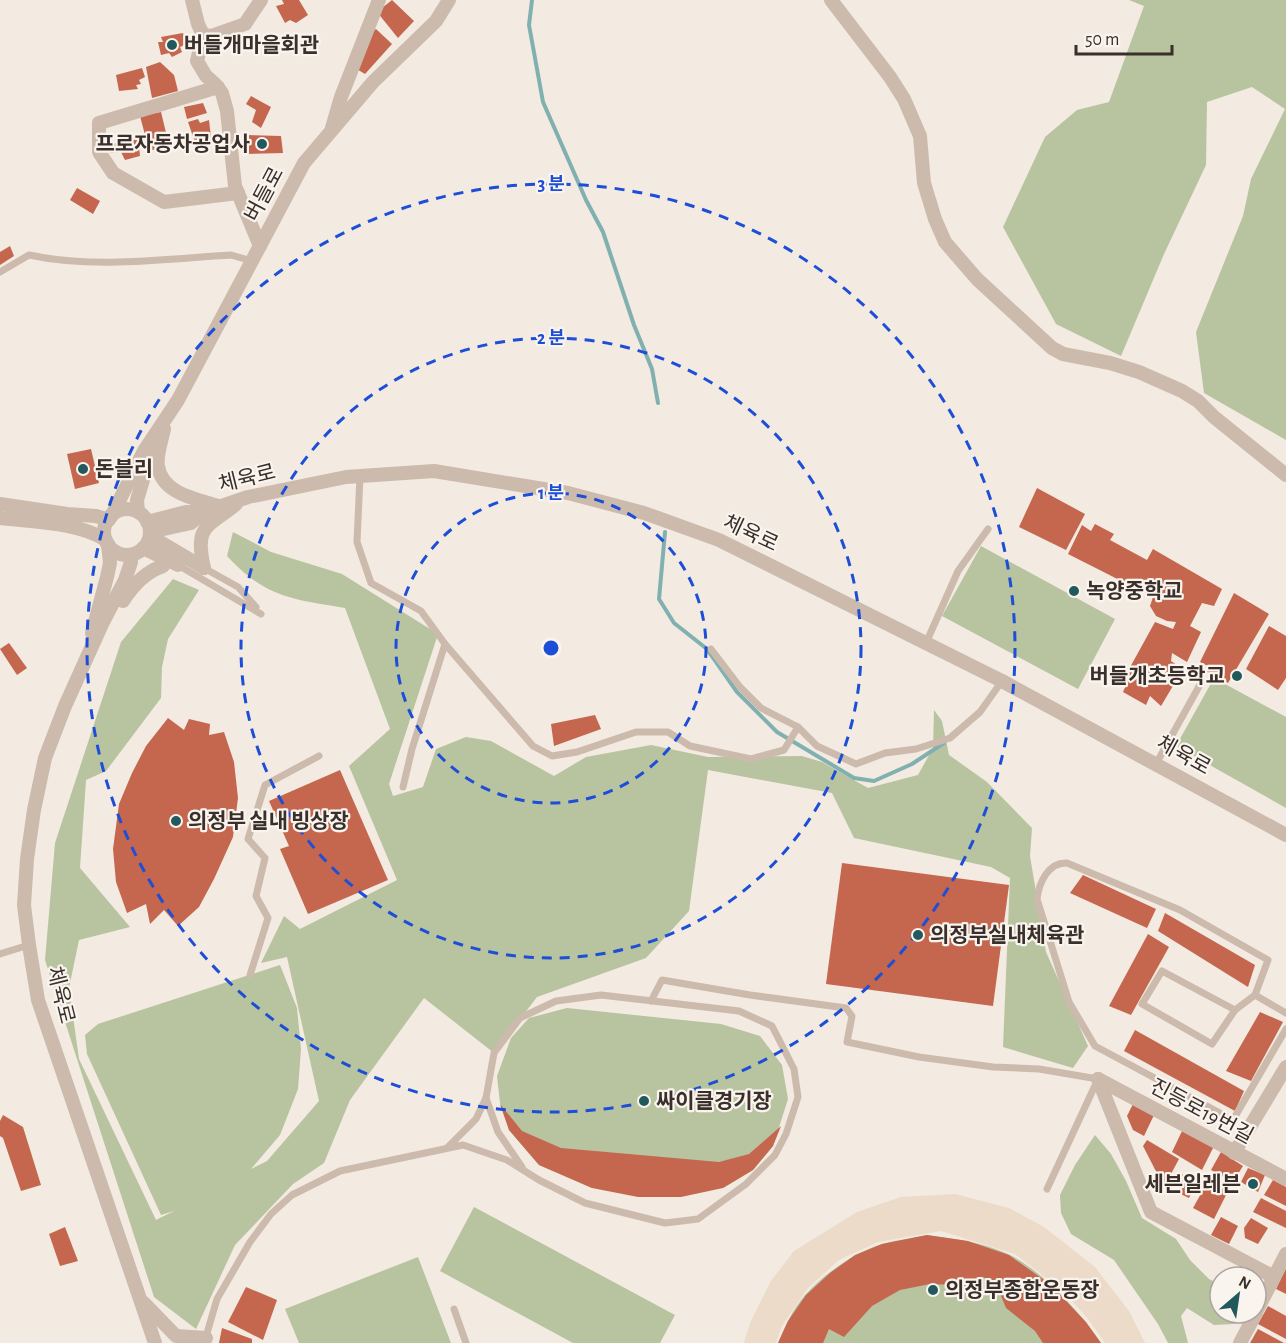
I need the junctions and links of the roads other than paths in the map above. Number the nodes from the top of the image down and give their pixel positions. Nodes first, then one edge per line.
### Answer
1 (192, 0) edge
2 (261, 0) edge
3 (379, 0) edge
4 (449, 0) edge
5 (831, 0) edge
6 (203, 35) junction
7 (218, 87) junction
8 (332, 131) junction
9 (238, 193) junction
10 (260, 246) junction
11 (252, 261) junction
12 (0, 272) edge
13 (165, 422) junction
14 (156, 436) junction
15 (1286, 475) edge
16 (360, 476) junction
17 (248, 497) junction
18 (0, 504) edge
19 (218, 506) junction
20 (0, 518) edge
21 (110, 518) junction
22 (988, 529) dead end
23 (143, 534) junction
24 (107, 542) junction
25 (178, 565) junction
26 (163, 566) joint
27 (204, 568) junction
28 (926, 643) junction
29 (445, 644) junction
30 (90, 650) junction
31 (711, 650) dead end
32 (1002, 681) junction
33 (1202, 681) dead end
34 (797, 730) junction
35 (319, 756) dead end
36 (1156, 764) junction
37 (403, 787) dead end
38 (1286, 835) edge
39 (28, 945) junction
40 (0, 954) edge
41 (250, 975) dead end
42 (1256, 995) junction
43 (651, 1001) junction
44 (1235, 1010) junction
45 (1286, 1013) edge
46 (1286, 1029) edge
47 (1285, 1070) edge
48 (1098, 1079) junction
49 (486, 1098) junction
50 (448, 1148) junction
51 (1234, 1153) junction
52 (525, 1172) junction
53 (1286, 1179) edge
54 (1047, 1189) dead end
55 (1286, 1254) edge
56 (1274, 1277) junction
57 (1268, 1289) edge
58 (140, 1299) junction
59 (454, 1309) dead end
60 (1250, 1325) edge
61 (205, 1341) edge
62 (155, 1343) edge
63 (191, 1343) edge
64 (466, 1343) edge
65 (1240, 1343) edge

1 - 6 street
2 - 6 street
3 - 8 street
4 - 8 street, 버들로
5 - 15 street
6 - 7 street
7 - 9 street
7 - 9 street
8 - 10 street, 버들로
9 - 10 street
10 - 11 street, 버들로
11 - 12 lane
11 - 13 street, 버들로
13 - 14 street, 버들로
13 - 19 street
14 - 21 street
14 - 23 street
16 - 17 street, 체육로
16 - 28 street, 체육로
16 - 29 lane
17 - 19 street, 체육로
17 - 27 street
18 - 21 street
19 - 23 street, 체육로
20 - 24 street
21 - 23 street, 체육로
21 - 24 street
22 - 28 lane
23 - 24 street
23 - 25 street
23 - 27 street
23 - 30 street
24 - 30 street
25 - 26 lane
25 - 27 lane
26 - 30 street
28 - 32 street, 체육로
29 - 34 lane
29 - 37 lane
30 - 39 street, 체육로
31 - 34 lane
32 - 34 lane
32 - 36 street, 체육로
33 - 36 lane
35 - 41 lane
36 - 38 street, 체육로
39 - 40 lane
39 - 58 street, 체육로
42 - 44 lane
42 - 45 lane
42 - 46 lane
43 - 48 lane
43 - 49 lane
43 - 52 lane
44 - 44 lane
47 - 51 street
48 - 51 street, 진등로19번길
48 - 54 lane
48 - 56 street
49 - 50 lane
49 - 52 lane
50 - 52 lane
50 - 61 lane
51 - 53 street, 진등로19번길
55 - 56 street
56 - 57 street
58 - 61 street
58 - 62 street, 체육로
59 - 64 lane
60 - 65 street
61 - 63 lane

